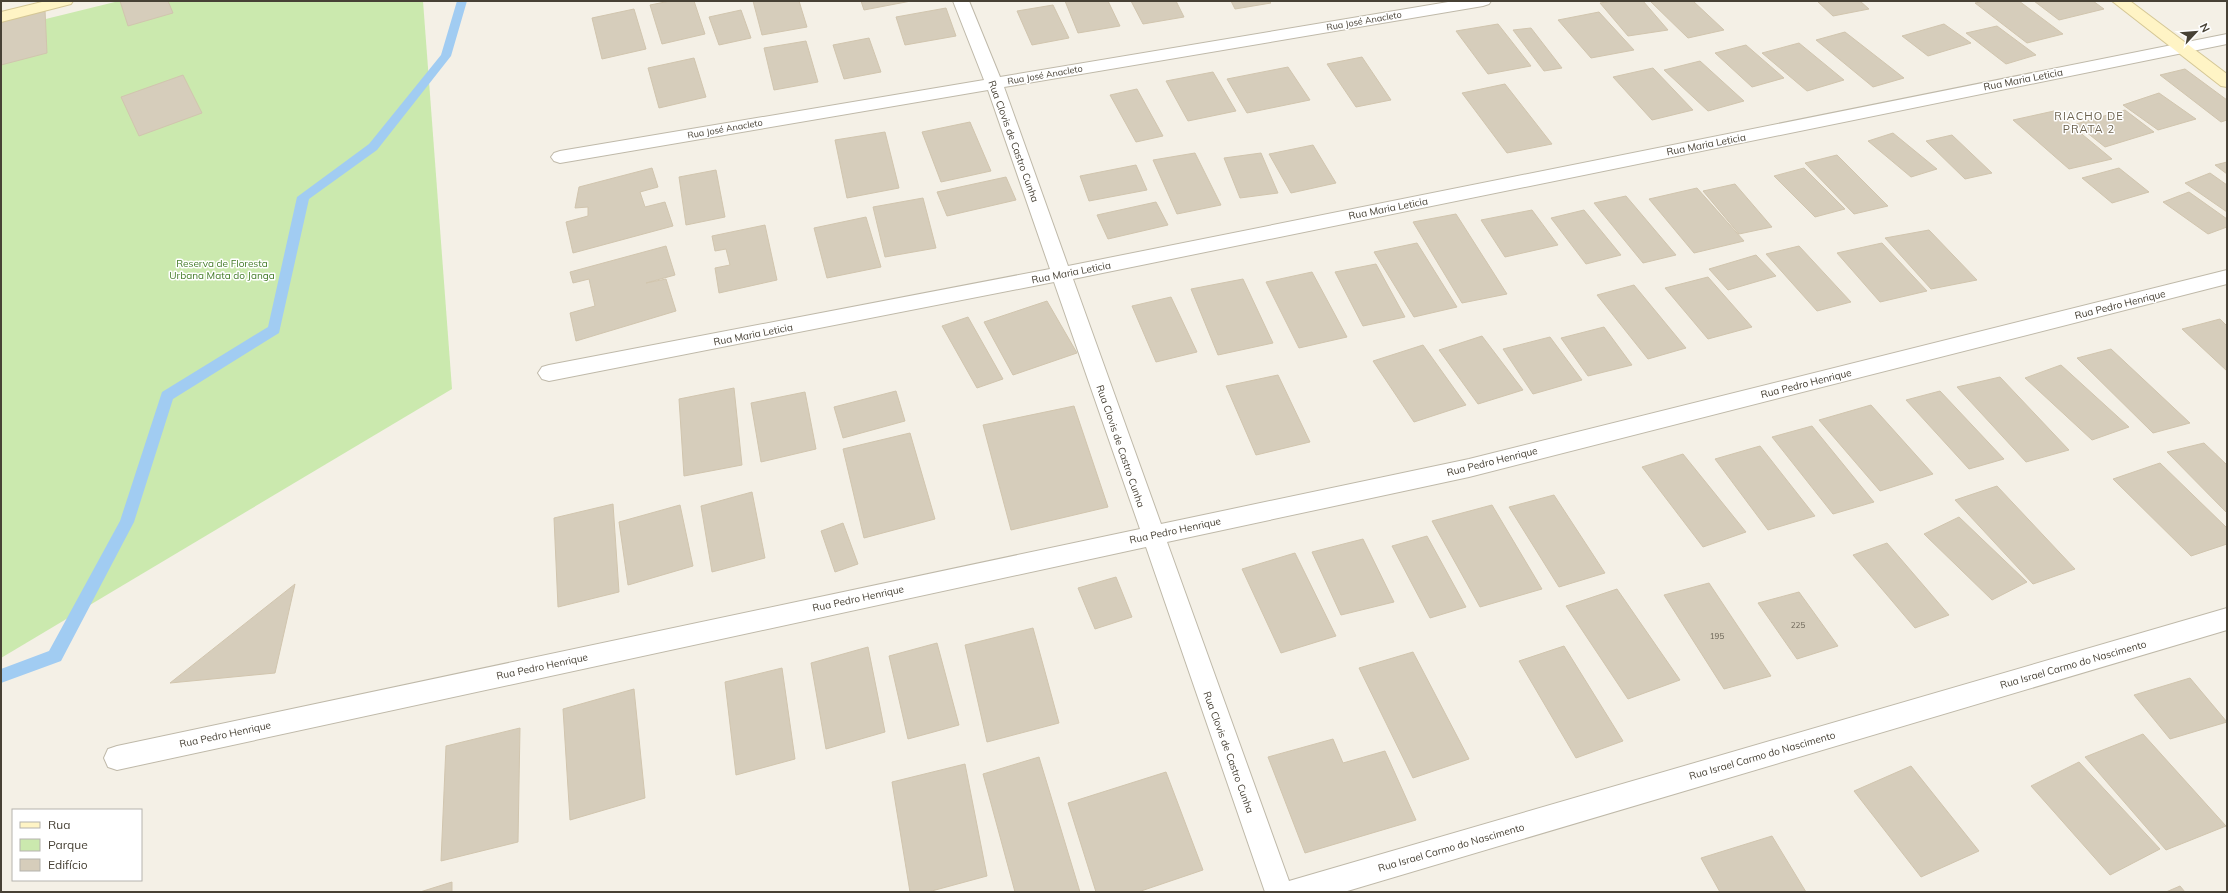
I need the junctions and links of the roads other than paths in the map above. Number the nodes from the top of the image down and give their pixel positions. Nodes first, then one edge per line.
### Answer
1 (65, 1) edge
2 (961, 1) edge
3 (1483, 1) edge
4 (2120, 1) edge
5 (1, 17) edge
6 (2227, 39) edge
7 (2181, 47) junction
8 (2227, 82) edge
9 (994, 83) junction
10 (560, 157) dead end
11 (1061, 274) junction
12 (2227, 277) edge
13 (549, 373) dead end
14 (1152, 535) junction
15 (2227, 619) edge
16 (117, 758) dead end
17 (1279, 892) edge
18 (1297, 892) edge

1 - 5 street
2 - 9 street, Rua Clovis de Castro Cunha
3 - 9 street, Rua José Anacleto
4 - 7 street
6 - 7 street, Rua Maria Leticia
7 - 8 street
7 - 11 street, Rua Maria Leticia
9 - 10 street, Rua José Anacleto
9 - 11 street, Rua Clovis de Castro Cunha
11 - 13 street, Rua Maria Leticia
11 - 14 street, Rua Clovis de Castro Cunha
12 - 14 street, Rua Pedro Henrique
14 - 16 street, Rua Pedro Henrique
14 - 17 street, Rua Clovis de Castro Cunha
15 - 18 street, Rua Israel Carmo do Nascimento

